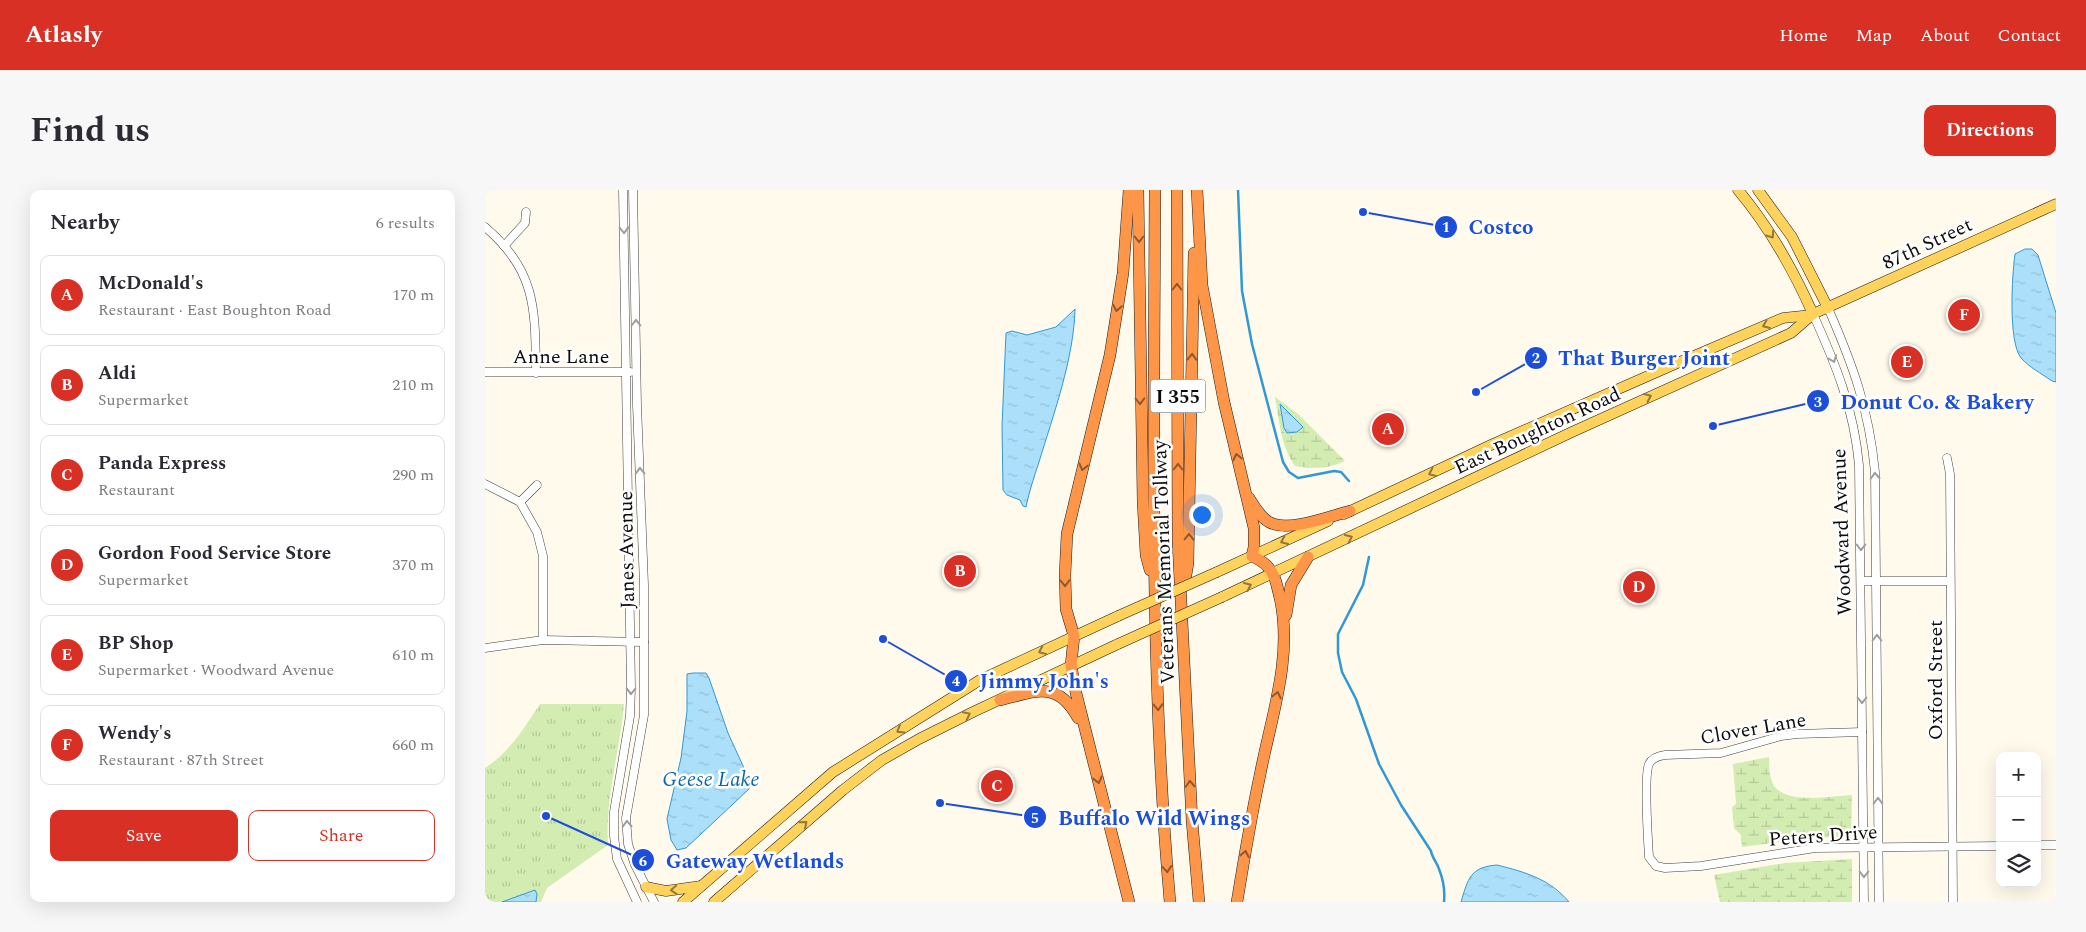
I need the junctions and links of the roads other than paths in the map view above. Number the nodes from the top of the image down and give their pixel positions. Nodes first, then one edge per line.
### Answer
1 (623, 190) edge
2 (633, 190) edge
3 (1129, 190) edge
4 (1139, 190) edge
5 (1155, 190) edge
6 (1177, 190) edge
7 (1196, 190) edge
8 (1738, 190) edge
9 (1758, 190) edge
10 (2056, 204) edge
11 (526, 212) dead end
12 (485, 227) edge
13 (504, 246) junction
14 (1828, 308) junction
15 (1813, 314) junction
16 (485, 372) edge
17 (627, 372) junction
18 (637, 372) junction
19 (536, 373) junction
20 (1947, 458) dead end
21 (485, 484) edge
22 (537, 485) dead end
23 (1245, 491) junction
24 (521, 502) junction
25 (1350, 511) junction
26 (1252, 556) junction
27 (1308, 558) junction
28 (1273, 574) junction
29 (1861, 581) junction
30 (1876, 581) junction
31 (1950, 581) junction
32 (1154, 588) junction
33 (1181, 603) junction
34 (1284, 627) junction
35 (1074, 636) junction
36 (543, 640) junction
37 (630, 642) junction
38 (644, 642) junction
39 (485, 648) edge
40 (1071, 666) junction
41 (999, 700) junction
42 (1085, 732) junction
43 (1862, 732) junction
44 (2041, 845) edge
45 (2056, 845) edge
46 (1864, 846) junction
47 (1952, 846) junction
48 (1996, 846) edge
49 (1879, 847) junction
50 (1652, 862) joint
51 (702, 886) junction
52 (646, 887) junction
53 (637, 902) edge
54 (654, 902) edge
55 (683, 902) edge
56 (714, 902) edge
57 (1129, 902) edge
58 (1170, 902) edge
59 (1199, 902) edge
60 (1237, 902) edge
61 (1864, 902) edge
62 (1879, 902) edge
63 (1953, 902) edge

1 -> 17 street, Janes Avenue
18 -> 2 street, Janes Avenue
3 -> 35 highway
4 -> 32 highway
5 - 32 highway, Veterans Memorial Tollway / I 355
33 -> 6 highway, Veterans Memorial Tollway / I 355
23 -> 7 highway
33 -> 7 highway
8 -> 15 main road, Woodward Avenue
9 - 14 main road, Woodward Avenue
10 - 14 main road, 87th Street
11 - 13 street
12 - 13 street
13 - 19 street
14 - 15 main road, 87th Street
30 -> 14 street, Woodward Avenue
15 -> 25 main road, East Boughton Road
27 -> 15 main road, East Boughton Road
15 -> 29 street, Woodward Avenue
16 - 19 street, Anne Lane
17 - 18 street, Anne Lane
17 - 19 street, Anne Lane
17 - 37 street, Janes Avenue
38 -> 18 street, Janes Avenue
20 - 31 street, Oxford Street
21 - 24 street
22 - 24 street
23 - 25 highway
23 - 26 highway
24 - 36 street
25 -> 26 main road, East Boughton Road
26 - 28 highway
26 - 35 main road, East Boughton Road, bridge
27 - 28 main road, East Boughton Road
27 - 34 highway
28 - 34 highway
40 -> 28 main road, East Boughton Road, bridge
29 - 30 street
29 -> 43 street, Woodward Avenue
30 - 31 street
49 -> 30 street, Woodward Avenue
31 - 47 street, Oxford Street
32 -> 58 highway, Veterans Memorial Tollway / I 355
59 -> 33 highway, Veterans Memorial Tollway / I 355
60 -> 34 highway
35 - 40 highway
35 -> 51 main road, East Boughton Road
36 - 37 street
36 - 39 street
37 - 38 street
37 -> 53 street, Janes Avenue
52 -> 38 street, Janes Avenue
40 - 41 main road, East Boughton Road
40 - 42 highway
41 - 42 highway
56 -> 41 main road, East Boughton Road
42 -> 57 highway
43 - 46 street, Woodward Avenue
43 - 50 street, Clover Lane
44 - 45 street
46 - 49 street, Peters Drive
46 - 50 street, Peters Drive
46 -> 61 street, Woodward Avenue
47 - 48 street, Peters Drive
47 - 49 street, Peters Drive
47 - 63 street, Oxford Street
49 - 62 street, Woodward Avenue
51 -> 52 main road
51 - 55 main road, East Boughton Road
52 - 54 street, Janes Avenue

